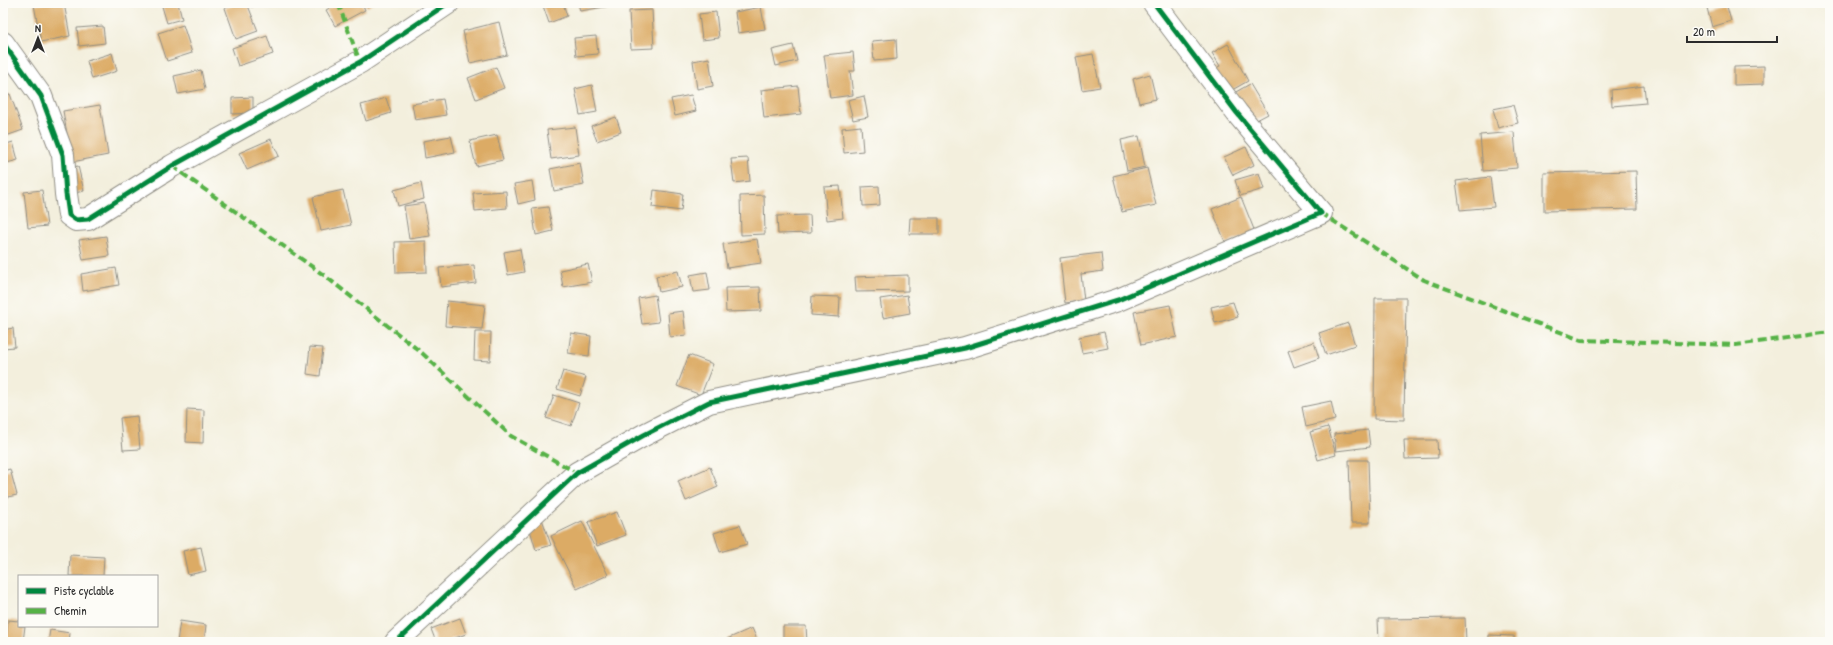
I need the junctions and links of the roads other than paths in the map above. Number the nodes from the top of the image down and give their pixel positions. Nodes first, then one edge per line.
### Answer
1 (448, 3) edge
2 (1154, 3) edge
3 (3, 43) edge
4 (396, 642) edge

1 - 3 street
2 - 4 street

